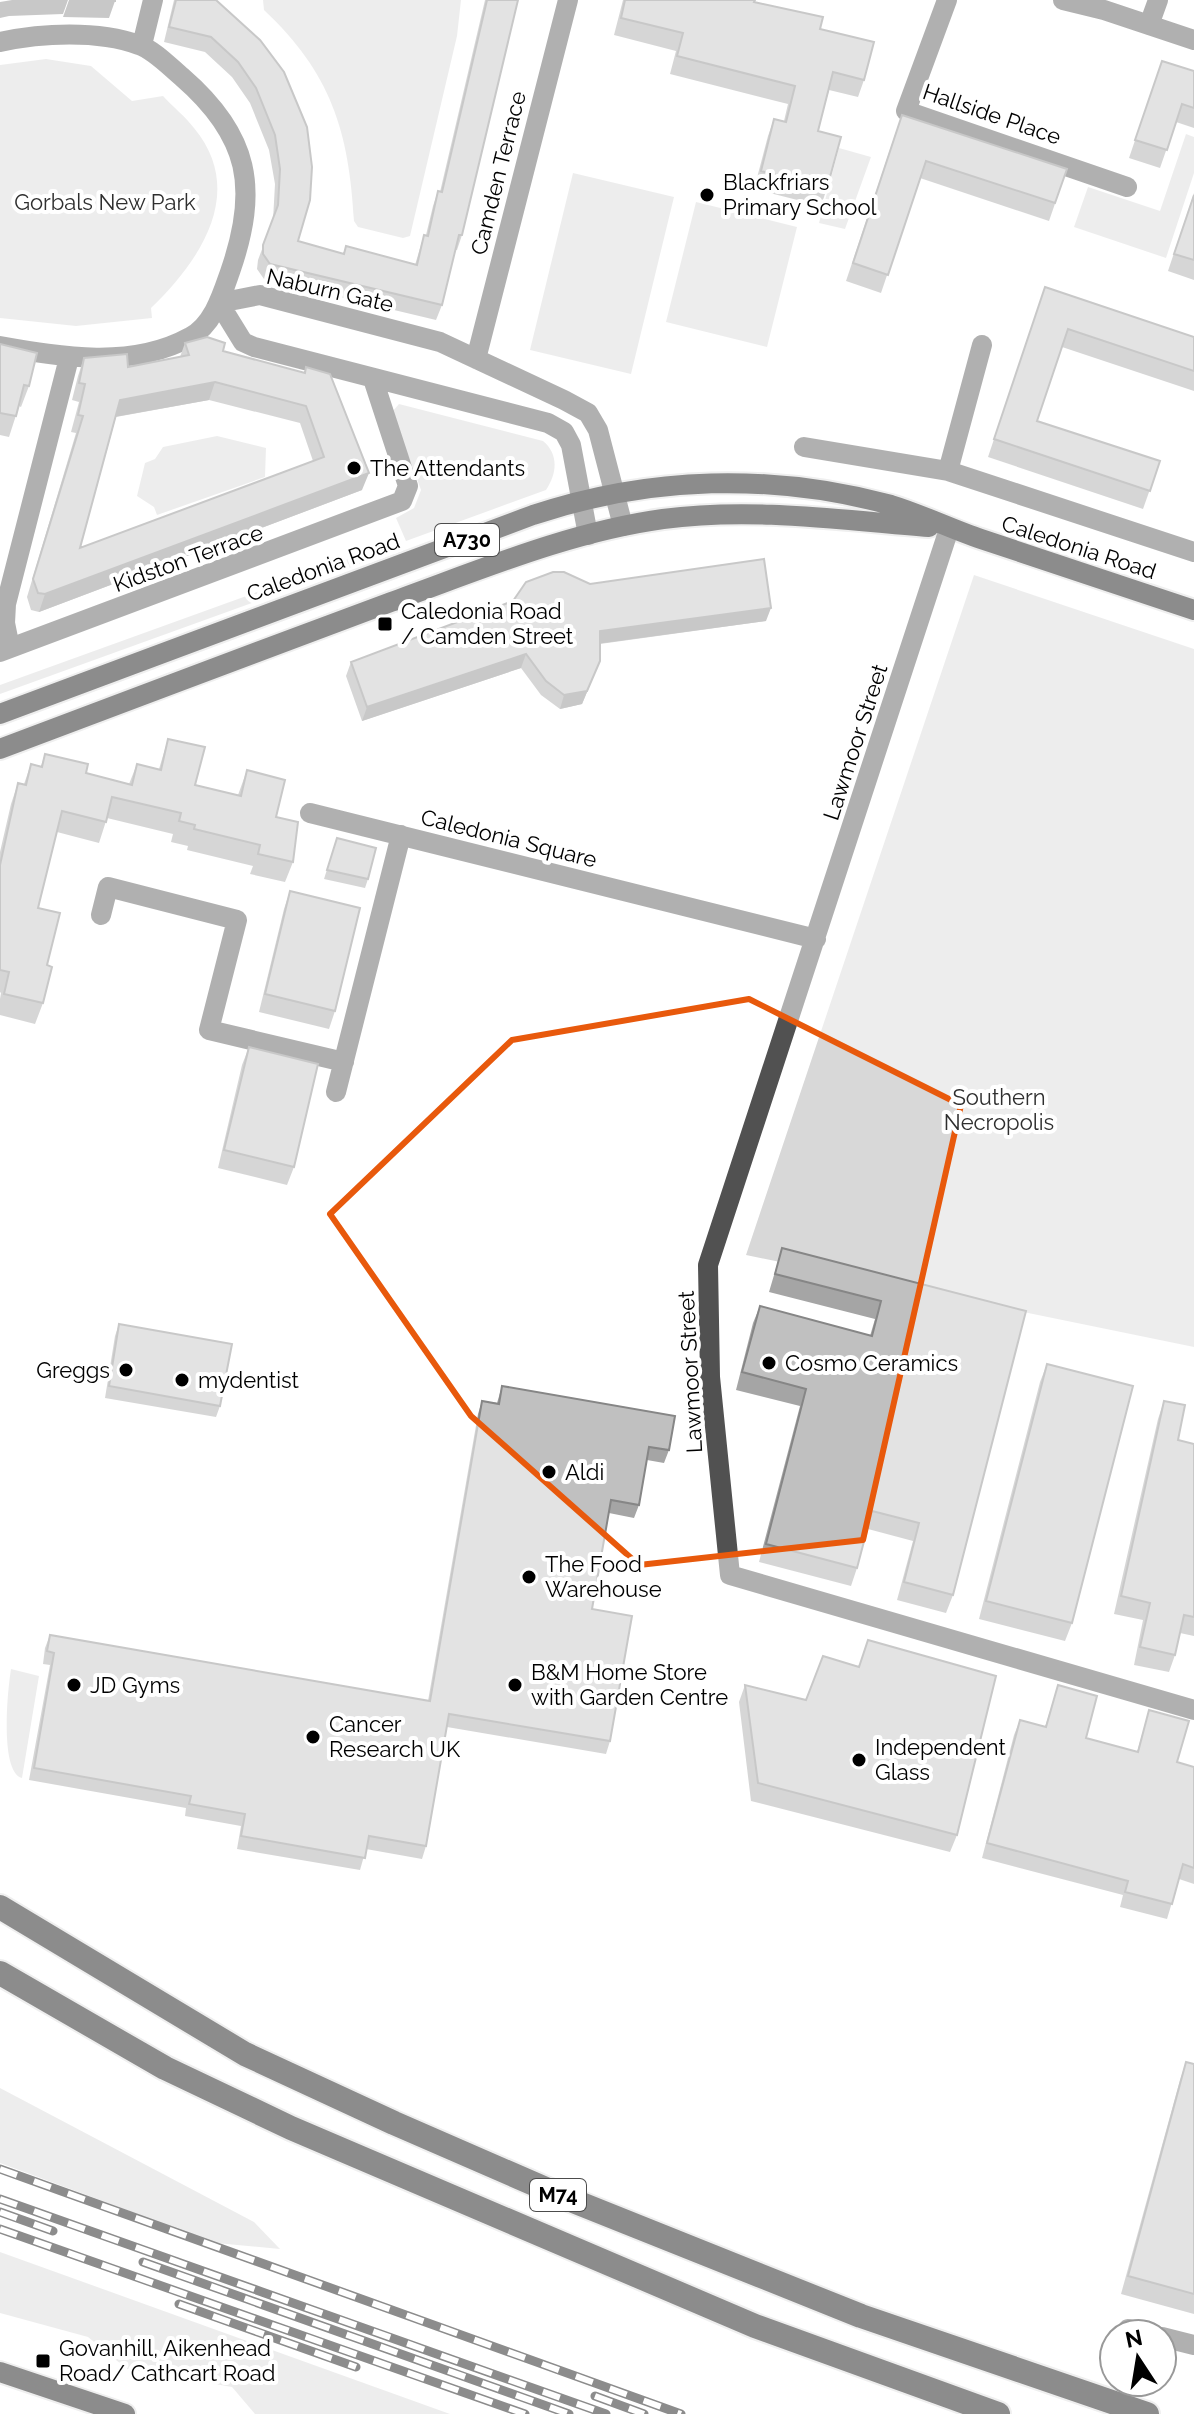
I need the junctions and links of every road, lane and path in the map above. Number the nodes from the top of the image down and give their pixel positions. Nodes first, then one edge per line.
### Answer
1 (153, 0) edge
2 (568, 0) edge
3 (947, 0) edge
4 (1063, 0) edge
5 (1158, 0) edge
6 (1149, 25) junction
7 (1194, 40) edge
8 (0, 42) edge
9 (142, 45) junction
10 (1127, 187) dead end
11 (219, 303) junction
12 (982, 345) dead end
13 (0, 346) edge
14 (69, 358) junction
15 (476, 359) junction
16 (373, 379) junction
17 (804, 447) dead end
18 (948, 471) junction
19 (616, 492) junction
20 (581, 499) junction
21 (623, 526) junction
22 (949, 529) junction
23 (588, 535) junction
24 (1194, 552) edge
25 (1194, 610) edge
26 (5, 650) edge
27 (0, 714) edge
28 (0, 749) edge
29 (310, 813) dead end
30 (401, 835) junction
31 (101, 915) dead end
32 (816, 939) junction
33 (344, 1062) junction
34 (336, 1092) dead end
35 (1194, 1710) edge
36 (0, 1907) edge
37 (0, 1973) edge
38 (0, 2372) edge
39 (125, 2414) edge
40 (998, 2414) edge
41 (1147, 2414) edge

1 - 9 street
2 - 15 street, Camden Terrace
3 - 10 street, Hallside Place
4 - 6 street
5 - 6 street
6 - 7 street
8 - 9 street
9 - 11 street
11 - 14 street
11 - 15 street, Naburn Gate
11 - 16 street
12 - 18 street
13 - 14 street
14 - 26 street
15 - 19 street, Naburn Gate
16 - 20 street
16 - 26 street, Kidston Terrace
17 - 18 street
18 - 24 street
19 - 20 main road, Caledonia Road / A730
19 - 21 street, Naburn Gate
19 - 22 main road, Caledonia Road / A730
20 - 23 street
20 - 27 main road, Caledonia Road / A730
21 - 22 main road, Caledonia Road / A730
21 - 23 main road, Caledonia Road / A730
22 - 25 main road, Caledonia Road / A730
22 - 32 street, Lawmoor Street
23 - 28 main road, Caledonia Road / A730
29 - 30 street
30 - 32 street, Caledonia Square
30 - 33 street, Caledonia Square
31 - 33 street
32 - 35 street, Lawmoor Street
33 - 34 street, Caledonia Square
36 - 41 highway, M74
37 - 40 highway, M74
38 - 39 main road

